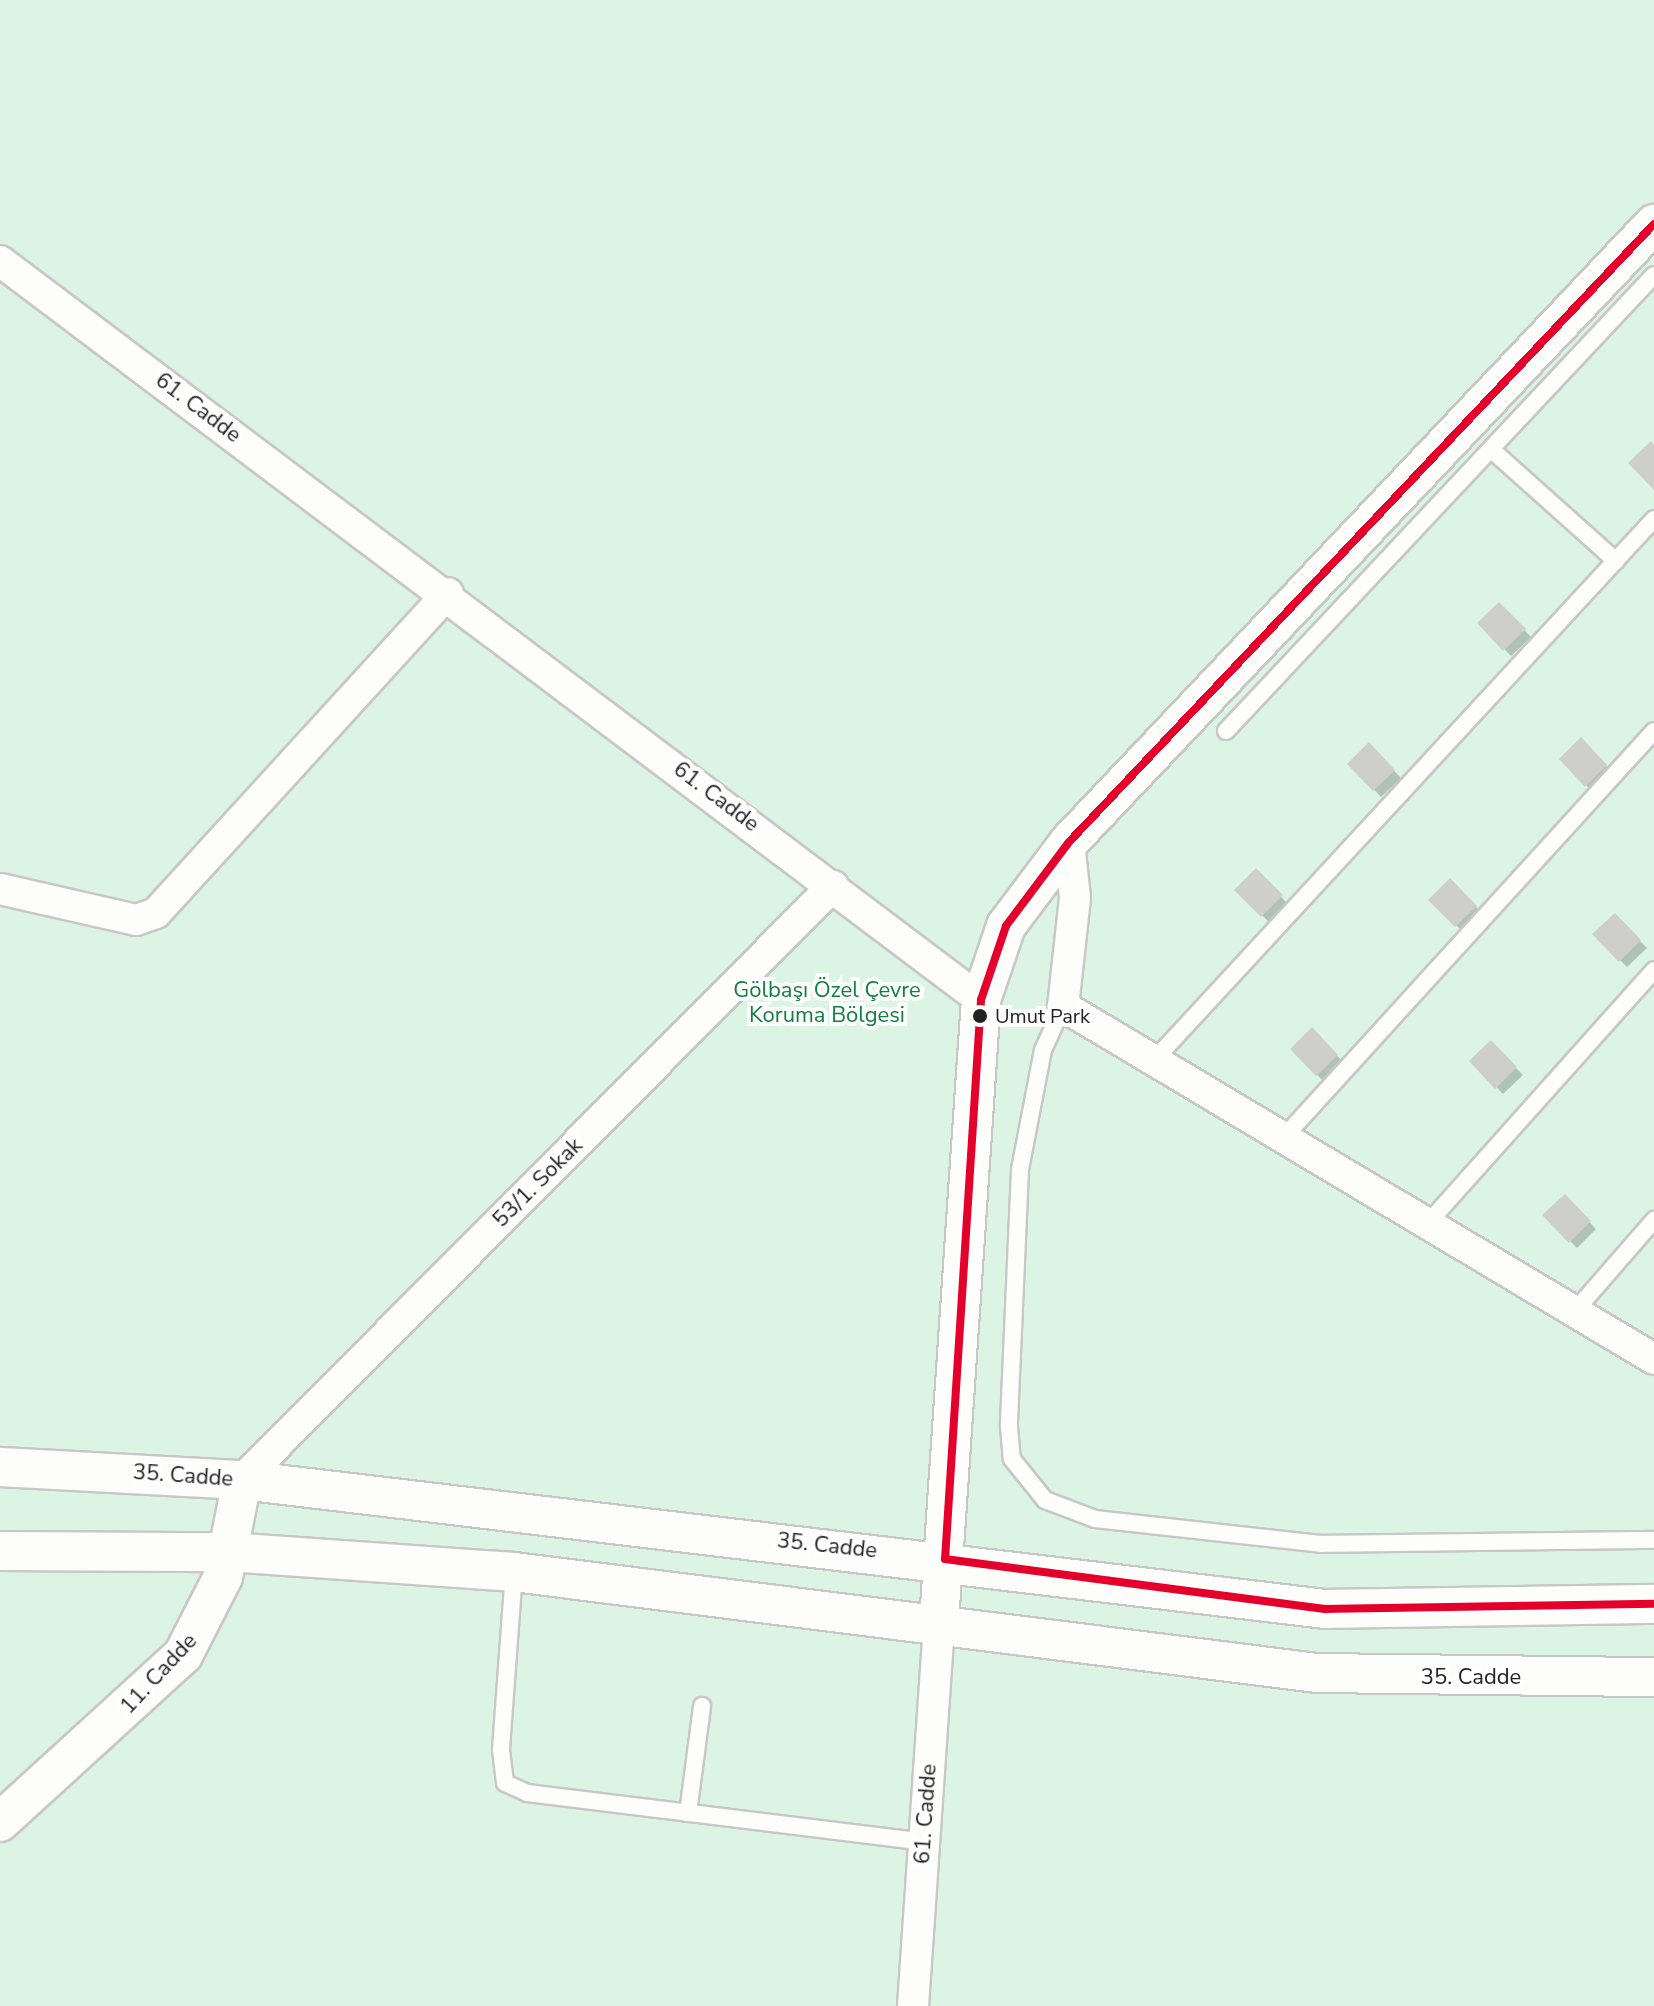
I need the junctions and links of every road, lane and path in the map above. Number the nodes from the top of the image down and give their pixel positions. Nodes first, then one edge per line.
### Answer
1 (1654, 224) edge
2 (0, 261) edge
3 (1654, 275) edge
4 (1493, 451) junction
5 (1654, 519) edge
6 (1616, 561) junction
7 (448, 593) junction
8 (1226, 731) dead end
9 (1654, 731) edge
10 (1069, 842) junction
11 (833, 886) junction
12 (0, 889) edge
13 (1654, 970) edge
14 (981, 1000) junction
15 (1063, 1006) junction
16 (1156, 1058) junction
17 (1285, 1136) junction
18 (1654, 1220) edge
19 (1428, 1223) junction
20 (1575, 1311) junction
21 (1654, 1359) edge
22 (0, 1467) edge
23 (242, 1480) junction
24 (1654, 1540) edge
25 (0, 1551) edge
26 (228, 1552) junction
27 (945, 1559) junction
28 (514, 1572) junction
29 (1654, 1604) edge
30 (939, 1622) junction
31 (1654, 1677) edge
32 (702, 1706) dead end
33 (688, 1813) junction
34 (0, 1822) edge
35 (924, 1842) junction
36 (913, 2006) edge

1 - 10 street
2 - 7 street, 61. Cadde
3 - 4 lane
4 - 6 lane
4 - 8 lane
5 - 6 lane
6 - 16 lane
7 - 11 street, 61. Cadde
7 - 12 street
9 - 17 lane
10 - 14 street
10 - 15 street
11 - 14 street, 61. Cadde
11 - 23 street, 53/1. Sokak
13 - 19 lane
14 - 27 street
15 - 16 street
15 - 24 lane
16 - 17 street
17 - 19 street
18 - 20 lane
19 - 20 street
20 - 21 street
22 - 23 street, 35. Cadde
23 - 26 street, 11. Cadde
23 - 27 street, 35. Cadde
25 - 26 street, 35. Cadde
26 - 28 street, 35. Cadde
26 - 34 street, 11. Cadde
27 - 29 street, 35. Cadde
27 - 30 street
28 - 30 street, 35. Cadde
28 - 33 lane
30 - 31 street, 35. Cadde
30 - 35 street, 61. Cadde
32 - 33 lane
33 - 35 lane
35 - 36 street, 61. Cadde

